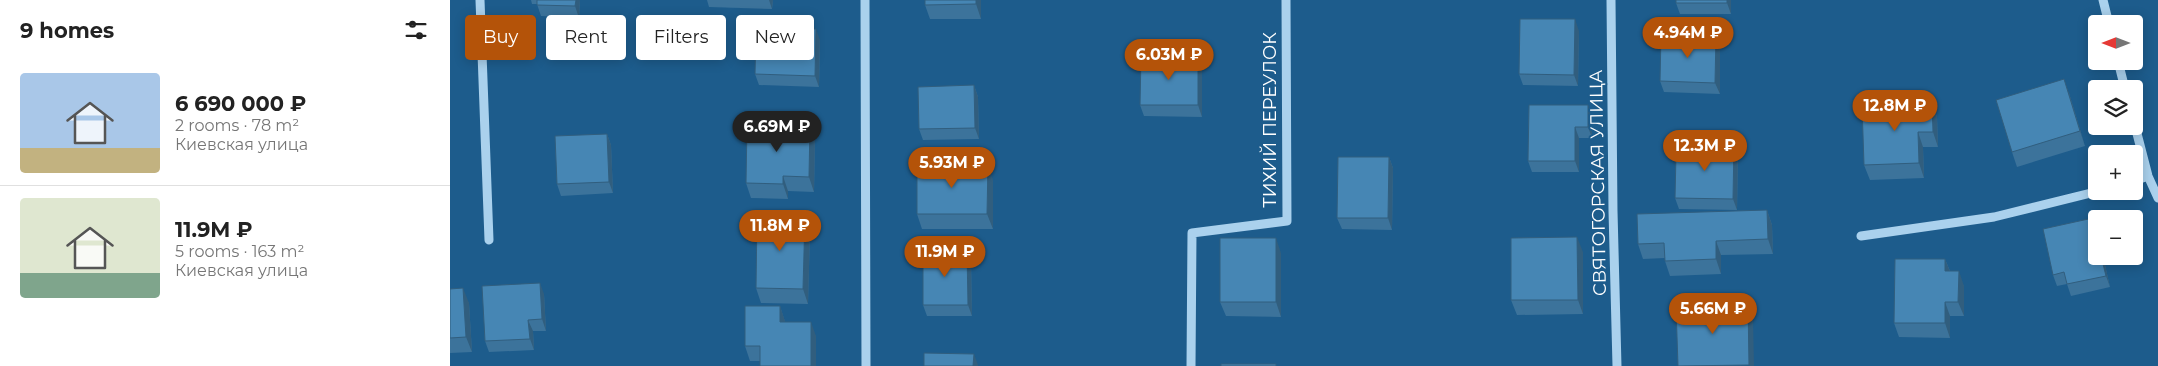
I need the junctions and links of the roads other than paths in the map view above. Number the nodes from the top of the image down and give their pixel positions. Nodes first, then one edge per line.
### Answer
1 (480, 0) edge
2 (865, 0) edge
3 (1286, 0) edge
4 (1611, 0) edge
5 (2103, 0) edge
6 (2107, 15) edge
7 (2137, 135) edge
8 (2148, 176) junction
9 (2143, 178) edge
10 (2088, 194) edge
11 (2158, 198) edge
12 (1861, 236) dead end
13 (489, 240) dead end
14 (866, 366) edge
15 (1191, 366) edge
16 (1617, 366) edge

1 - 13 street
2 - 14 street
3 - 15 street, ТИХИЙ ПЕРЕУЛОК
4 - 16 street, СВЯТОГОРСКАЯ УЛИЦА
5 - 6 street
7 - 8 street
8 - 9 street
8 - 11 street
10 - 12 street

